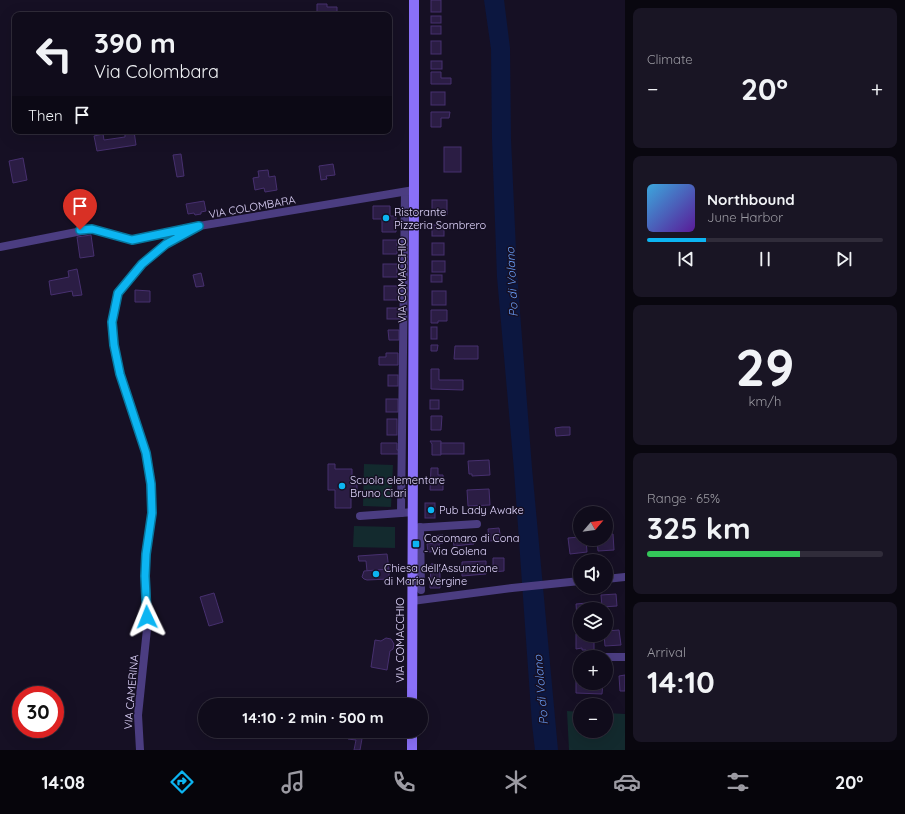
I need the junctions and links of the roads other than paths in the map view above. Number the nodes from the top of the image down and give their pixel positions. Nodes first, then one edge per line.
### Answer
1 (414, 0) edge
2 (410, 191) junction
3 (199, 226) junction
4 (0, 247) edge
5 (409, 304) junction
6 (403, 373) junction
7 (414, 373) junction
8 (402, 457) junction
9 (413, 457) junction
10 (413, 512) junction
11 (401, 513) junction
12 (360, 516) dead end
13 (477, 524) dead end
14 (417, 527) junction
15 (625, 577) edge
16 (613, 578) edge
17 (573, 582) edge
18 (421, 590) dead end
19 (412, 601) junction
20 (613, 657) edge
21 (625, 657) edge
22 (412, 698) edge
23 (412, 738) edge
24 (140, 750) edge
25 (412, 750) edge

1 - 2 main road, VIA COMACCHIO
2 - 3 street, VIA COLOMBARA
2 - 5 main road, VIA COMACCHIO
3 - 4 street, VIA COLOMBARA
3 - 24 street, VIA CAMERINA
5 - 6 street, VIA COMACCHIO
5 - 7 main road, VIA COMACCHIO
6 - 7 street
6 - 8 street, VIA COMACCHIO
7 - 9 main road, VIA COMACCHIO
8 - 9 street
8 - 11 street, VIA COMACCHIO
9 - 10 main road, VIA COMACCHIO
10 - 11 street
10 - 14 main road, VIA COMACCHIO
11 - 12 street
13 - 14 street
14 - 18 street, VIA COMACCHIO
14 - 19 main road, VIA COMACCHIO
15 - 16 street
17 - 19 street
19 - 22 main road, VIA COMACCHIO
20 - 21 street
23 - 25 main road

